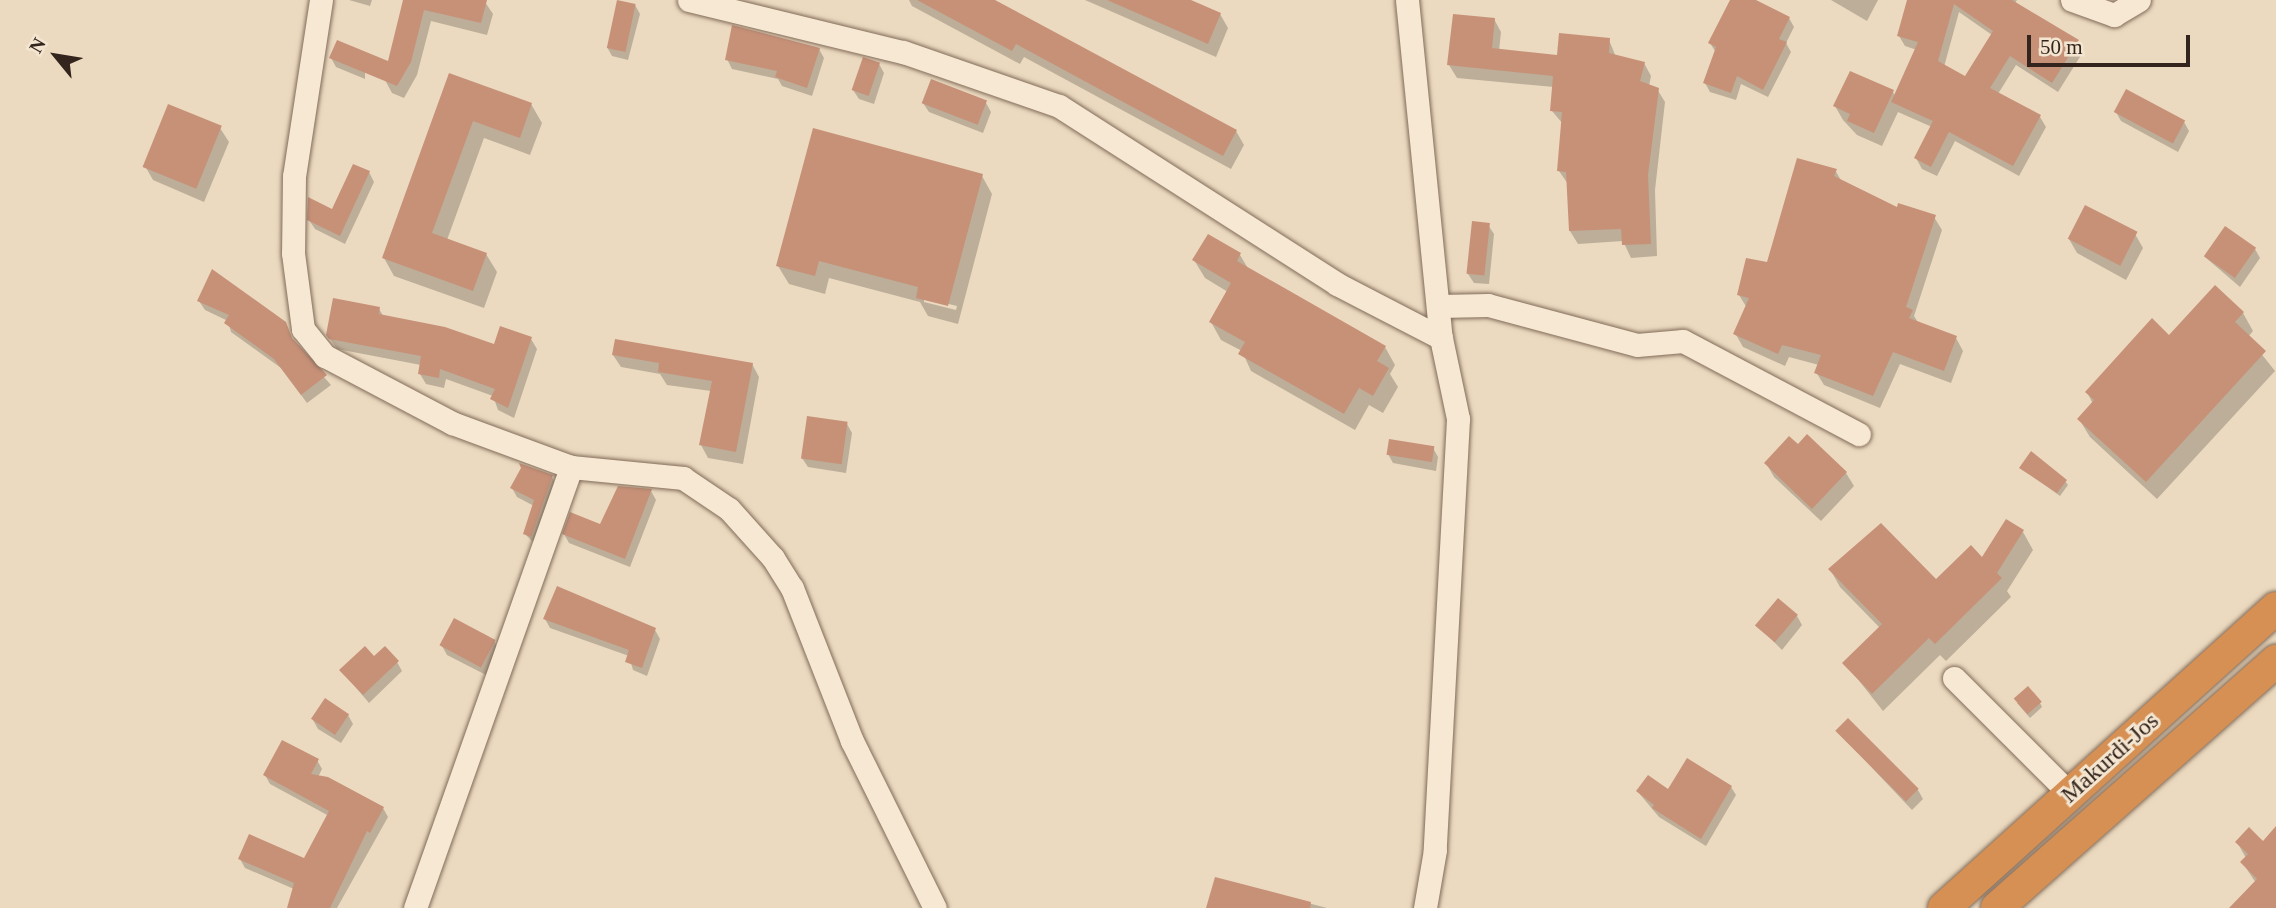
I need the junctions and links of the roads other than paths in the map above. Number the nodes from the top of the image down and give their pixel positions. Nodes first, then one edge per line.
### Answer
1 (321, 0) edge
2 (689, 0) edge
3 (1407, 0) edge
4 (2072, 0) edge
5 (2139, 0) edge
6 (1438, 306) junction
7 (1441, 338) junction
8 (1858, 433) dead end
9 (571, 467) junction
10 (2276, 608) edge
11 (2276, 661) edge
12 (1954, 678) dead end
13 (2070, 794) junction
14 (415, 908) edge
15 (935, 908) edge
16 (1425, 908) edge
17 (1944, 908) edge
18 (1997, 908) edge

1 - 9 street
2 - 7 street
3 - 6 street
4 - 5 street
6 - 7 street
6 - 8 street
7 - 16 street
9 - 14 street
9 - 15 street
10 - 13 highway, Makurdi-Jos
11 - 18 highway, Makurdi-Jos
12 - 13 street
13 - 17 highway, Makurdi-Jos

